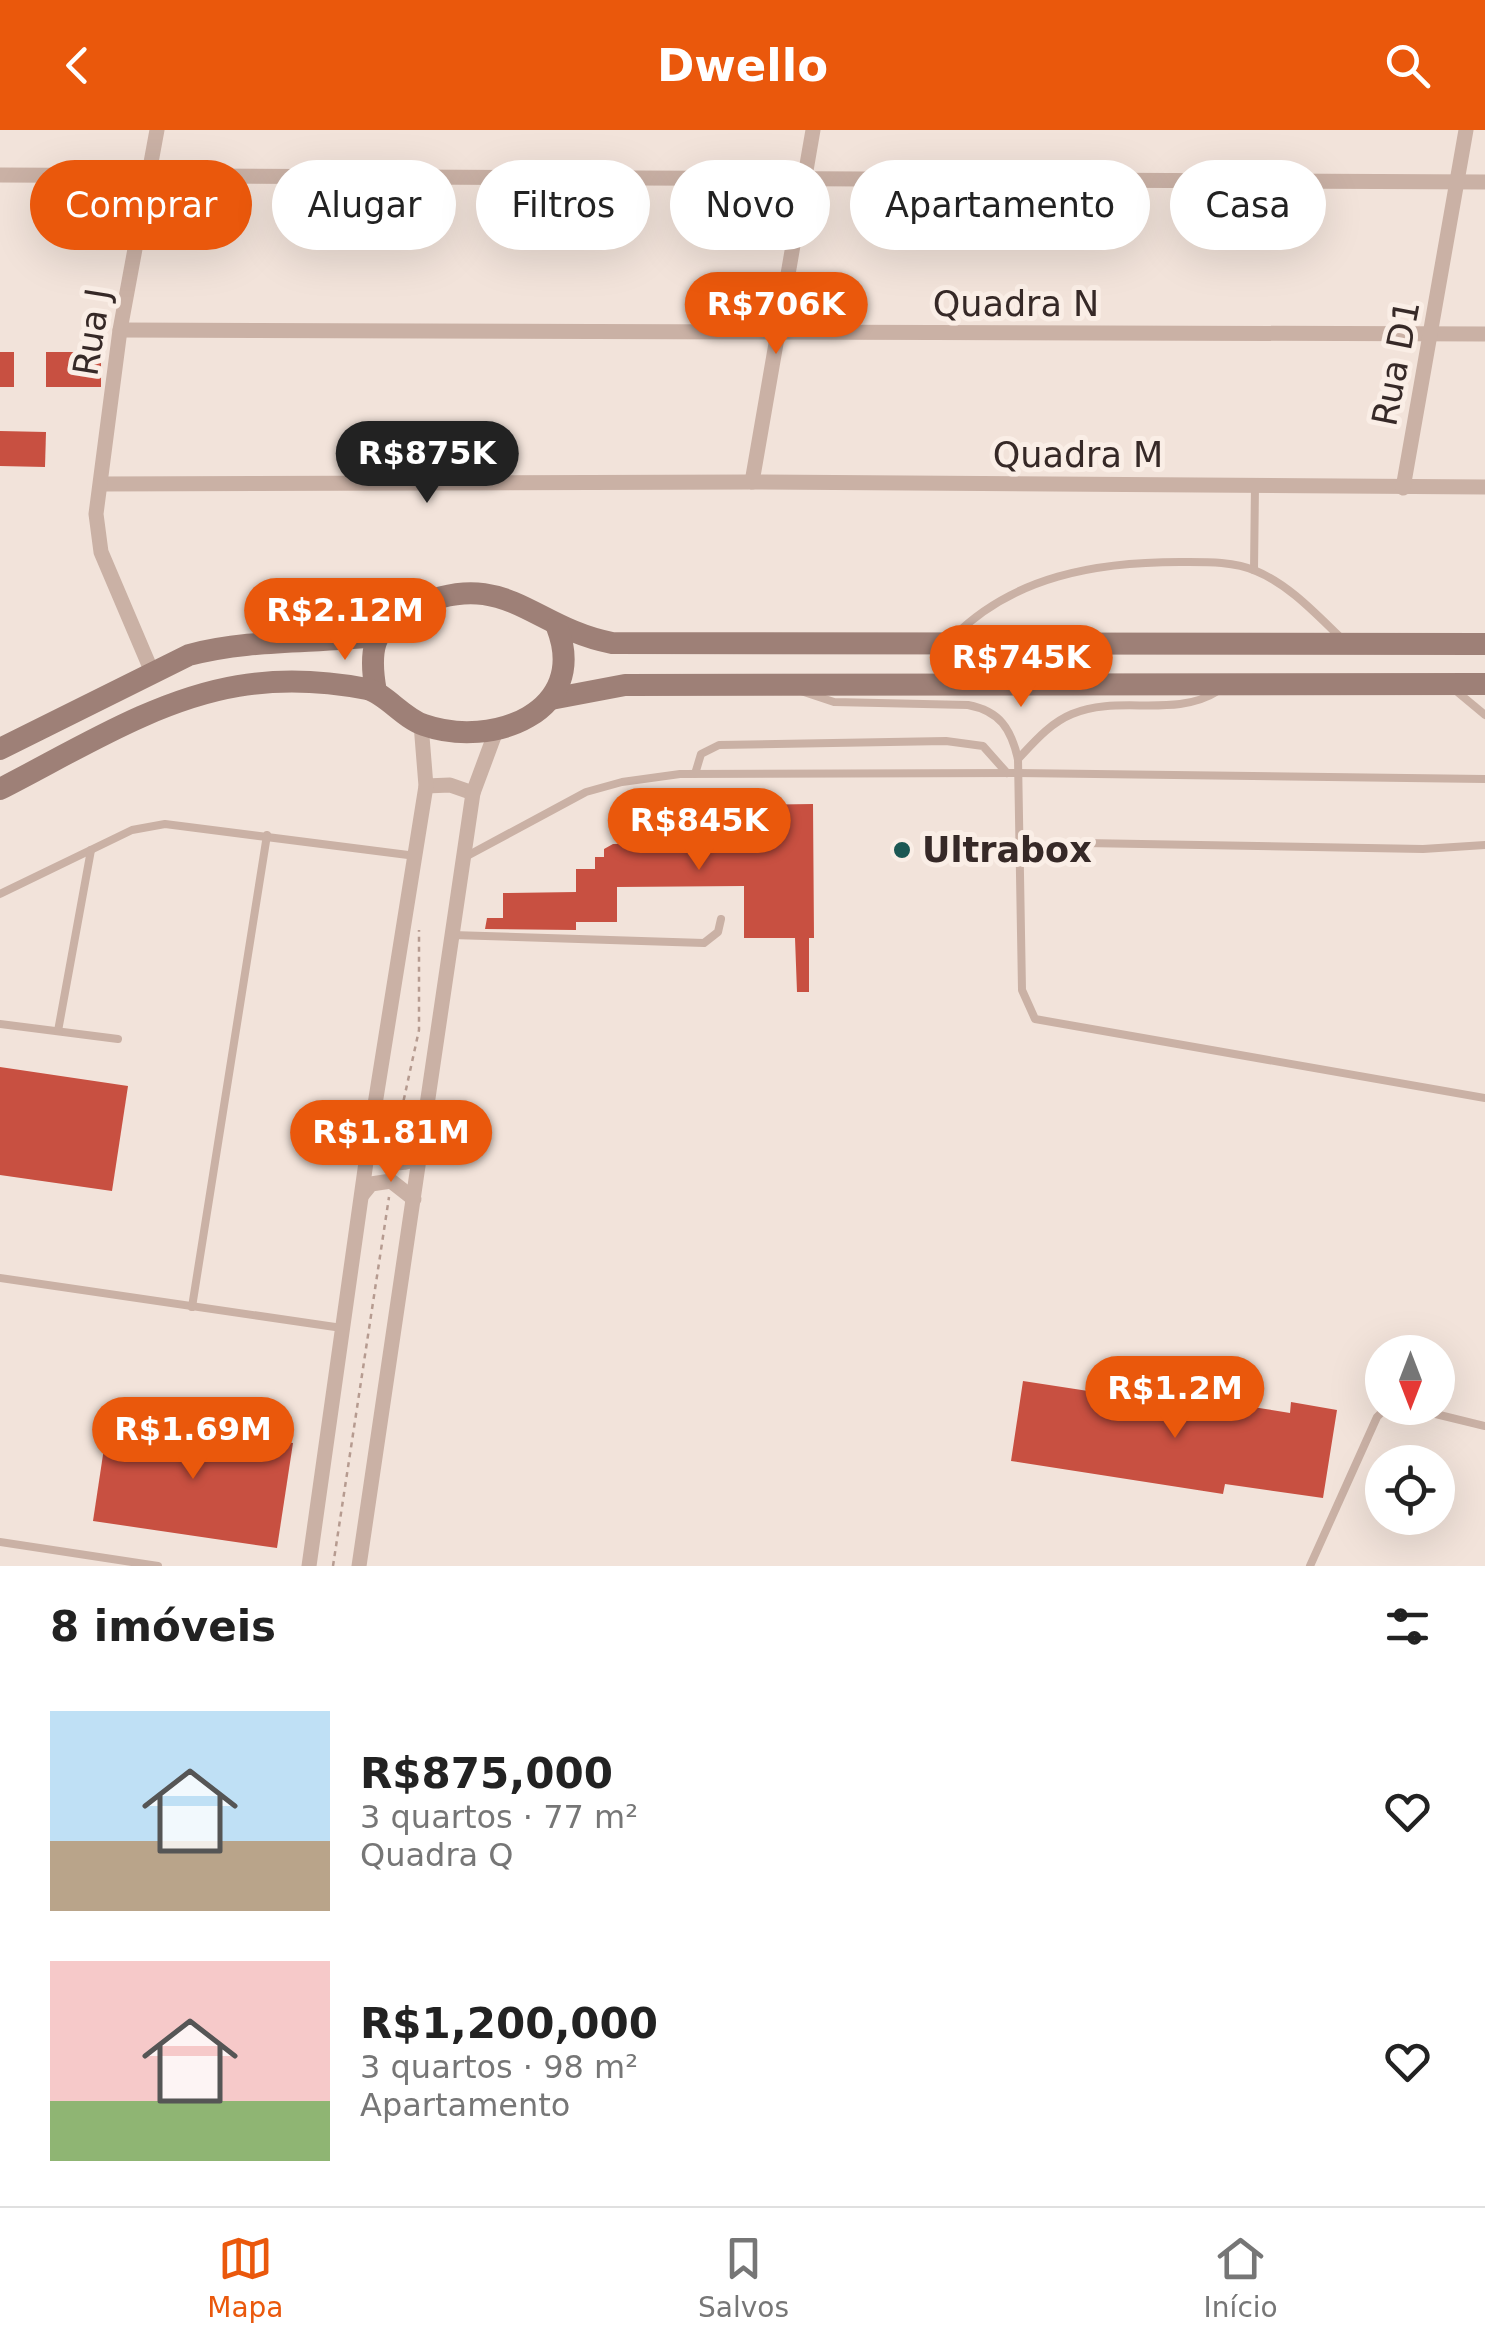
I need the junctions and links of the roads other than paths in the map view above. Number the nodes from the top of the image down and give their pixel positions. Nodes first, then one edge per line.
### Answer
1 (157, 130) edge
2 (813, 130) edge
3 (1466, 130) edge
4 (152, 160) edge
5 (809, 160) edge
6 (0, 176) edge
7 (30, 176) edge
8 (252, 178) edge
9 (670, 180) edge
10 (830, 180) edge
11 (1459, 182) junction
12 (1485, 182) edge
13 (135, 250) edge
14 (793, 250) edge
15 (120, 330) junction
16 (777, 334) junction
17 (1432, 334) junction
18 (1485, 334) edge
19 (752, 482) junction
20 (101, 484) junction
21 (1254, 486) junction
22 (1403, 488) junction
23 (1485, 488) edge
24 (1254, 570) junction
25 (558, 627) junction
26 (375, 636) junction
27 (947, 643) junction
28 (1347, 643) junction
29 (1485, 644) edge
30 (152, 672) junction
31 (788, 684) junction
32 (1228, 684) junction
33 (1447, 684) junction
34 (1485, 684) edge
35 (376, 692) junction
36 (551, 700) junction
37 (1485, 715) edge
38 (421, 724) junction
39 (496, 731) junction
40 (0, 748) edge
41 (1018, 759) junction
42 (1012, 773) junction
43 (695, 774) junction
44 (1485, 779) edge
45 (426, 786) junction
46 (0, 788) edge
47 (473, 793) junction
48 (267, 835) junction
49 (1084, 843) dead end
50 (1485, 845) edge
51 (91, 850) junction
52 (416, 856) junction
53 (463, 858) junction
54 (0, 894) edge
55 (721, 919) dead end
56 (452, 935) junction
57 (0, 1024) edge
58 (58, 1031) junction
59 (118, 1038) dead end
60 (1485, 1098) edge
61 (368, 1148) junction
62 (422, 1155) junction
63 (362, 1195) junction
64 (414, 1198) junction
65 (0, 1278) edge
66 (192, 1307) junction
67 (344, 1328) junction
68 (1455, 1419) edge
69 (1374, 1425) edge
70 (1485, 1426) edge
71 (0, 1542) edge
72 (158, 1566) edge
73 (309, 1566) edge
74 (359, 1566) edge
75 (1310, 1566) edge

1 - 4 street, Rua J
2 - 5 street
3 - 11 street, Rua D1
6 - 7 street
8 - 9 street
10 - 11 street
11 - 12 street
11 - 17 street, Rua D1
13 - 15 street, Rua J
14 - 16 street
15 - 16 street, Quadra N
15 - 20 street, Rua J
16 - 17 street, Quadra N
16 - 19 street
17 - 18 street, Quadra N
17 - 22 street, Rua D1
19 - 20 street, Quadra M
19 - 21 street, Quadra M
20 - 30 street, Rua J
21 - 22 street, Quadra M
21 - 24 lane
22 - 23 street, Quadra M
24 - 27 lane
24 - 28 lane
25 - 26 main road
25 - 27 main road
25 - 36 main road
26 - 30 main road
26 - 35 main road
27 - 28 main road
28 - 29 main road
30 - 40 main road
31 - 32 main road
31 - 36 main road
31 - 41 lane
32 - 33 main road
32 - 41 lane
33 - 34 main road
33 - 37 lane
35 - 38 main road
35 - 46 main road
36 - 39 main road
38 - 39 main road
38 - 45 street
39 - 47 street
41 - 42 lane
42 - 43 lane
42 - 43 lane
42 - 44 lane
42 - 60 lane
43 - 53 lane
45 - 47 street
45 - 52 street
47 - 53 street
48 - 51 lane
48 - 52 lane
48 - 66 lane
49 - 50 lane
51 - 54 lane
51 - 58 lane
52 - 61 street
53 - 56 street
55 - 56 lane
56 - 62 street
57 - 58 lane
58 - 59 lane
61 - 62 street
61 - 63 street
62 - 64 street
63 - 64 street
63 - 67 street
64 - 74 street
65 - 66 lane
66 - 67 lane
67 - 73 street
68 - 70 lane
69 - 75 lane
71 - 72 lane

